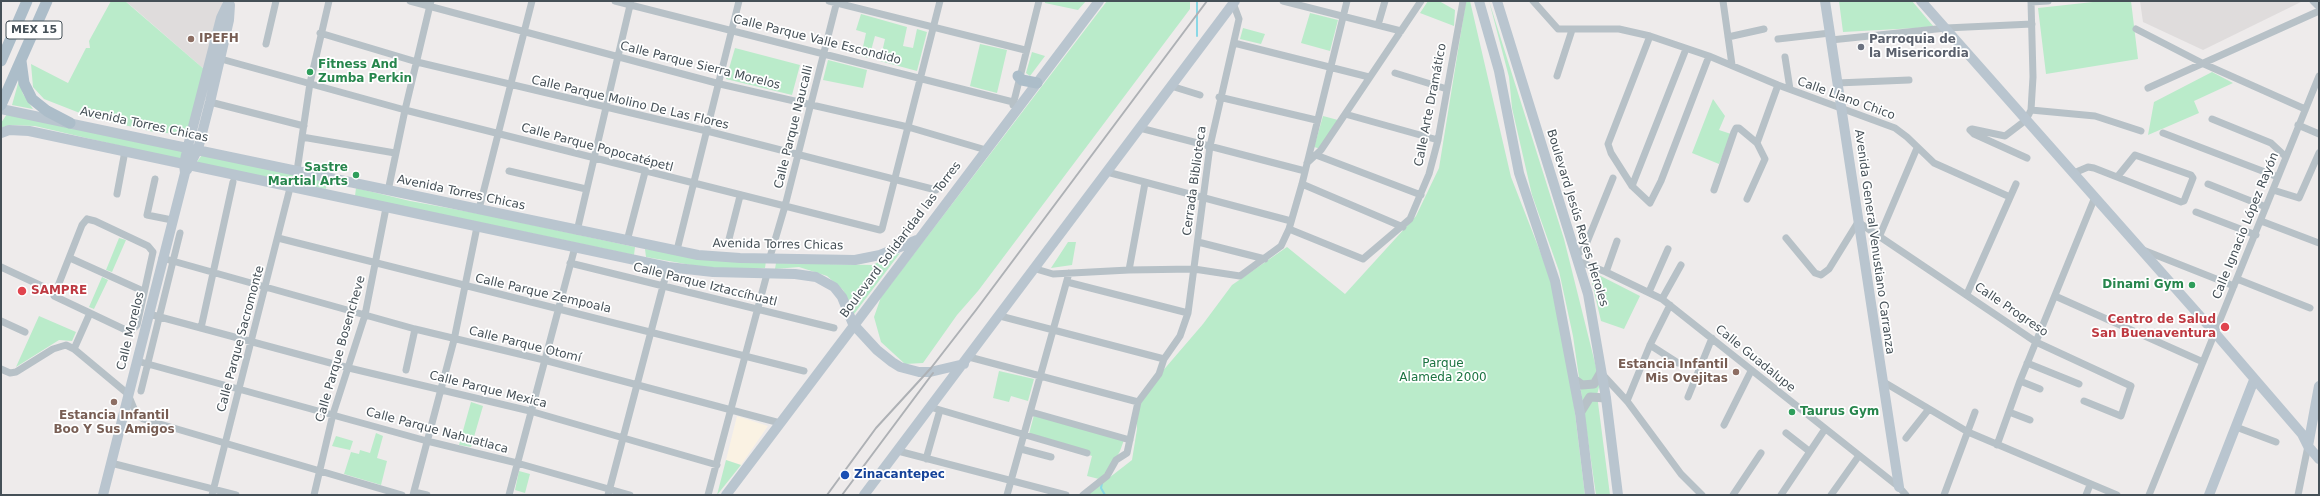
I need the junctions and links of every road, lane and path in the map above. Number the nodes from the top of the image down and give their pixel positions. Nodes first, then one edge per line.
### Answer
1 (27, 1) edge
2 (47, 1) edge
3 (229, 1) edge
4 (276, 1) edge
5 (329, 1) edge
6 (410, 1) edge
7 (532, 1) edge
8 (615, 1) edge
9 (739, 1) edge
10 (940, 1) edge
11 (1039, 1) edge
12 (1099, 1) edge
13 (1283, 1) edge
14 (1347, 1) edge
15 (1385, 1) edge
16 (1421, 1) edge
17 (1462, 1) edge
18 (1479, 1) edge
19 (1497, 1) edge
20 (1533, 1) edge
21 (1723, 1) edge
22 (1825, 1) edge
23 (1921, 1) edge
24 (2048, 1) edge
25 (2313, 1) edge
26 (835, 2) edge
27 (1234, 2) edge
28 (2032, 2) edge
29 (630, 3) edge
30 (430, 4) edge
31 (2319, 7) edge
32 (2319, 11) edge
33 (1343, 16) junction
34 (2032, 24) junction
35 (1378, 25) junction
36 (933, 27) junction
37 (1946, 28) junction
38 (1764, 29) dead end
39 (2136, 29) dead end
40 (732, 30) junction
41 (1572, 30) junction
42 (1401, 31) junction
43 (320, 33) junction
44 (524, 33) junction
45 (1650, 36) junction
46 (1728, 37) junction
47 (1830, 37) junction
48 (1778, 39) dead end
49 (1234, 42) junction
50 (266, 44) dead end
51 (1686, 48) junction
52 (1025, 50) junction
53 (824, 53) junction
54 (2, 56) edge
55 (1709, 56) junction
56 (617, 57) junction
57 (1784, 57) dead end
58 (21, 59) junction
59 (221, 59) junction
60 (417, 62) junction
61 (2204, 64) junction
62 (1732, 65) junction
63 (1330, 67) junction
64 (1395, 73) dead end
65 (1018, 76) junction
66 (1557, 76) dead end
67 (2319, 76) edge
68 (919, 77) junction
69 (1369, 77) junction
70 (1909, 80) dead end
71 (1837, 82) junction
72 (310, 83) junction
73 (1037, 83) junction
74 (720, 84) junction
75 (1778, 85) junction
76 (512, 86) junction
77 (1171, 86) junction
78 (2148, 88) dead end
79 (1447, 89) junction
80 (1790, 89) junction
81 (1200, 95) dead end
82 (1219, 97) junction
83 (210, 102) junction
84 (1013, 102) junction
85 (1, 105) edge
86 (811, 105) junction
87 (604, 108) junction
88 (1841, 108) junction
89 (1, 109) edge
90 (2305, 109) junction
91 (405, 110) junction
92 (2031, 110) junction
93 (1345, 114) junction
94 (1012, 116) junction
95 (2212, 119) dead end
96 (1316, 120) junction
97 (2026, 120) junction
98 (70, 123) junction
99 (2298, 125) junction
100 (304, 126) junction
101 (908, 127) junction
102 (1140, 128) junction
103 (707, 131) junction
104 (2141, 131) dead end
105 (1, 133) edge
106 (2163, 133) dead end
107 (500, 134) junction
108 (2319, 134) edge
109 (302, 137) junction
110 (1438, 140) junction
111 (1757, 143) junction
112 (1210, 146) junction
113 (193, 148) junction
114 (1917, 148) junction
115 (986, 150) junction
116 (125, 151) junction
117 (395, 152) junction
118 (2319, 153) edge
119 (1316, 155) junction
120 (798, 156) junction
121 (2286, 157) junction
122 (593, 158) junction
123 (2028, 158) dead end
124 (1307, 163) junction
125 (186, 168) junction
126 (297, 171) junction
127 (509, 171) dead end
128 (1305, 171) junction
129 (645, 172) junction
130 (1107, 172) junction
131 (2074, 173) junction
132 (2118, 176) junction
133 (2278, 177) junction
134 (1613, 178) dead end
135 (155, 180) dead end
136 (335, 180) junction
137 (893, 180) junction
138 (233, 182) dead end
139 (1145, 182) junction
140 (692, 183) junction
141 (355, 184) junction
142 (1302, 184) junction
143 (2016, 184) dead end
144 (2208, 184) dead end
145 (1632, 186) junction
146 (290, 188) junction
147 (586, 189) junction
148 (936, 190) dead end
149 (1714, 190) dead end
150 (2273, 190) junction
151 (388, 191) junction
152 (117, 194) dead end
153 (1421, 195) junction
154 (740, 196) junction
155 (1203, 196) junction
156 (2095, 196) junction
157 (332, 197) junction
158 (2010, 197) junction
159 (1747, 199) dead end
160 (352, 200) junction
161 (785, 206) junction
162 (2266, 207) junction
163 (386, 208) junction
164 (479, 209) junction
165 (2196, 212) dead end
166 (172, 220) junction
167 (1291, 221) junction
168 (2261, 221) junction
169 (1858, 222) junction
170 (477, 227) junction
171 (1403, 227) junction
172 (1289, 229) junction
173 (577, 231) junction
174 (180, 234) dead end
175 (1880, 235) junction
176 (2256, 235) junction
177 (278, 238) junction
178 (1786, 238) dead end
179 (729, 239) dead end
180 (917, 240) junction
181 (627, 241) junction
182 (1617, 241) dead end
183 (1198, 242) junction
184 (2319, 243) edge
185 (641, 244) junction
186 (575, 247) junction
187 (1668, 248) dead end
188 (2140, 249) junction
189 (677, 250) junction
190 (770, 257) junction
191 (70, 258) junction
192 (162, 258) junction
193 (1577, 258) junction
194 (1265, 259) junction
195 (639, 260) junction
196 (173, 261) junction
197 (376, 263) junction
198 (570, 263) junction
199 (1681, 265) dead end
200 (668, 266) junction
201 (1, 267) edge
202 (1036, 269) junction
203 (1194, 269) junction
204 (1129, 270) junction
205 (213, 272) junction
206 (1606, 272) junction
207 (1069, 273) junction
208 (767, 274) junction
209 (1067, 282) junction
210 (2236, 283) junction
211 (664, 286) junction
212 (44, 287) dead end
213 (465, 287) junction
214 (266, 288) junction
215 (143, 291) junction
216 (1649, 292) junction
217 (1966, 294) junction
218 (2054, 296) junction
219 (1662, 299) junction
220 (1670, 305) junction
221 (2310, 308) dead end
222 (558, 309) junction
223 (758, 310) junction
224 (90, 313) junction
225 (1188, 313) junction
226 (149, 314) junction
227 (365, 315) junction
228 (1000, 316) junction
229 (160, 317) junction
230 (1, 321) edge
231 (853, 324) junction
232 (201, 328) junction
233 (834, 328) dead end
234 (415, 329) junction
235 (1054, 330) junction
236 (25, 332) dead end
237 (652, 332) junction
238 (2215, 333) junction
239 (1712, 338) junction
240 (454, 340) junction
241 (252, 341) junction
242 (2036, 342) junction
243 (1650, 345) junction
244 (74, 349) junction
245 (746, 356) junction
246 (1164, 359) junction
247 (544, 360) junction
248 (137, 361) junction
249 (966, 361) junction
250 (2203, 362) junction
251 (2027, 363) junction
252 (148, 364) junction
253 (1678, 364) dead end
254 (349, 368) junction
255 (1, 369) edge
256 (406, 370) dead end
257 (804, 371) dead end
258 (1751, 371) junction
259 (1601, 372) junction
260 (1042, 376) junction
261 (1575, 380) junction
262 (2254, 380) junction
263 (1881, 381) junction
264 (2020, 381) junction
265 (2079, 384) dead end
266 (637, 386) junction
267 (2319, 388) edge
268 (239, 389) junction
269 (2040, 389) dead end
270 (442, 390) junction
271 (141, 391) dead end
272 (128, 394) junction
273 (1688, 397) dead end
274 (1606, 398) junction
275 (1627, 401) junction
276 (2084, 401) dead end
277 (1138, 402) junction
278 (935, 409) junction
279 (1929, 409) junction
280 (732, 410) junction
281 (530, 411) junction
282 (1031, 412) junction
283 (1975, 412) dead end
284 (2009, 412) junction
285 (1580, 413) junction
286 (333, 414) junction
287 (2030, 420) dead end
288 (780, 423) junction
289 (1724, 425) dead end
290 (2236, 427) junction
291 (1825, 429) junction
292 (1786, 432) dead end
293 (1968, 432) junction
294 (1025, 434) junction
295 (623, 438) junction
296 (1906, 438) dead end
297 (2306, 439) junction
298 (1130, 440) junction
299 (427, 441) junction
300 (2276, 442) dead end
301 (225, 444) junction
302 (1997, 445) junction
303 (2319, 448) edge
304 (1021, 449) junction
305 (898, 451) junction
306 (1809, 451) junction
307 (1087, 452) dead end
308 (1761, 453) dead end
309 (1051, 457) dead end
310 (1858, 457) junction
311 (926, 458) junction
312 (2319, 459) edge
313 (111, 463) junction
314 (517, 463) junction
315 (717, 465) junction
316 (320, 472) junction
317 (1012, 481) junction
318 (2090, 485) junction
319 (1902, 491) edge
320 (213, 492) edge
321 (609, 492) edge
322 (414, 493) edge
323 (103, 495) edge
324 (236, 495) edge
325 (314, 495) edge
326 (402, 495) edge
327 (427, 495) edge
328 (509, 495) edge
329 (630, 495) edge
330 (708, 495) edge
331 (726, 495) edge
332 (864, 495) edge
333 (1008, 495) edge
334 (1066, 495) edge
335 (1083, 495) edge
336 (1590, 495) edge
337 (1618, 495) edge
338 (1702, 495) edge
339 (1733, 495) edge
340 (1781, 495) edge
341 (1831, 495) edge
342 (1944, 495) edge
343 (2086, 495) edge
344 (2117, 495) edge
345 (2149, 495) edge
346 (2209, 495) edge
347 (2298, 495) edge

1 - 54 main road, MEX 15
2 - 58 main road, MEX 15
3 - 59 main road
3 - 113 main road
4 - 50 street
5 - 43 street
6 - 30 street, Calle Parque Sierra Morelos
7 - 44 street
8 - 29 street, Calle Parque Valle Escondido
9 - 40 street
10 - 36 street
11 - 52 street
12 - 73 main road, Boulevard Solidaridad las Torres
13 - 33 street
14 - 33 street
15 - 35 street
16 - 42 street
17 - 79 street, Calle Arte Dramático
18 - 261 main road
19 - 193 main road, Boulevard Jesús Reyes Heroles
20 - 41 street, Calle Llano Chico
21 - 46 street
22 - 47 main road, Avenida General Venustiano Carranza
23 - 37 main road
24 - 28 street
25 - 31 street
26 - 36 street
26 - 53 street, Calle Parque Naucalli
27 - 49 street, Cerrada Biblioteca
27 - 77 main road
28 - 34 street
29 - 40 street, Calle Parque Valle Escondido
29 - 56 street
30 - 44 street, Calle Parque Sierra Morelos
30 - 60 street
32 - 61 street
33 - 35 street
33 - 63 street
34 - 37 street
34 - 92 street
35 - 42 street
36 - 52 street
36 - 68 street
37 - 47 street
37 - 97 main road
38 - 46 street
39 - 61 street
40 - 53 street, Calle Parque Valle Escondido
40 - 74 street
41 - 45 street, Calle Llano Chico
41 - 66 street
42 - 69 street
43 - 60 street, Calle Parque Molino De Las Flores
43 - 72 street
44 - 56 street, Calle Parque Sierra Morelos
44 - 76 street
45 - 51 street, Calle Llano Chico
45 - 145 street
46 - 62 street
47 - 48 street
47 - 71 main road, Avenida General Venustiano Carranza
49 - 63 street
49 - 82 street, Cerrada Biblioteca
51 - 55 street, Calle Llano Chico
51 - 145 street
52 - 65 street
53 - 68 street, Calle Parque Valle Escondido
53 - 86 street, Calle Parque Naucalli
55 - 62 street, Calle Llano Chico
55 - 145 street
56 - 74 street, Calle Parque Sierra Morelos
56 - 87 street
57 - 80 street
58 - 85 main road, MEX 15
58 - 98 main road
59 - 72 street, Calle Parque Popocatépetl
59 - 83 main road
60 - 76 street, Calle Parque Molino De Las Flores
60 - 91 street
61 - 78 street
61 - 90 street
62 - 75 street, Calle Llano Chico
63 - 69 street
63 - 96 street
64 - 79 street
65 - 73 main road
65 - 84 street
67 - 90 street, Calle Ignacio López Rayón
68 - 84 street, Calle Parque Valle Escondido
68 - 101 street
69 - 93 street
70 - 71 street
71 - 88 main road, Avenida General Venustiano Carranza
72 - 91 street, Calle Parque Popocatépetl
72 - 100 street
73 - 94 main road, Boulevard Solidaridad las Torres
74 - 86 street, Calle Parque Sierra Morelos
74 - 103 street
75 - 80 street, Calle Llano Chico
75 - 111 street
76 - 87 street, Calle Parque Molino De Las Flores
76 - 107 street
77 - 81 street
77 - 102 main road
79 - 110 street, Calle Arte Dramático
80 - 88 street, Calle Llano Chico
82 - 96 street
82 - 112 street, Cerrada Biblioteca
83 - 100 street
83 - 113 main road
84 - 94 street
86 - 101 street, Calle Parque Sierra Morelos
86 - 120 street, Calle Parque Naucalli
87 - 103 street, Calle Parque Molino De Las Flores
87 - 122 street
88 - 114 street, Calle Llano Chico
88 - 169 main road, Avenida General Venustiano Carranza
89 - 98 main road, Avenida Torres Chicas
90 - 99 street, Calle Ignacio López Rayón
91 - 107 street, Calle Parque Popocatépetl
91 - 117 street
92 - 97 street
92 - 104 street
93 - 110 street
93 - 119 street
94 - 115 main road, Boulevard Solidaridad las Torres
95 - 121 street
96 - 124 street
97 - 123 street
97 - 131 main road
98 - 113 main road, Avenida Torres Chicas
99 - 108 street
99 - 121 street, Calle Ignacio López Rayón
100 - 109 street
101 - 115 street, Calle Parque Sierra Morelos
101 - 137 street
102 - 112 street
102 - 130 main road
103 - 120 street, Calle Parque Molino De Las Flores
103 - 140 street
105 - 116 main road
106 - 133 street
107 - 122 street, Calle Parque Popocatépetl
107 - 164 street
109 - 117 street
109 - 126 street
110 - 153 street, Calle Arte Dramático
111 - 149 street
111 - 159 street
112 - 128 street
112 - 155 street, Cerrada Biblioteca
113 - 125 main road, Calle Morelos
113 - 126 main road, Avenida Torres Chicas
114 - 158 street, Calle Llano Chico
114 - 175 street
115 - 180 main road, Boulevard Solidaridad las Torres
116 - 125 main road
116 - 152 street
117 - 151 street
118 - 150 street
119 - 124 street
119 - 153 street
120 - 137 street, Calle Parque Molino De Las Flores
120 - 161 street, Calle Parque Naucalli
121 - 133 street, Calle Ignacio López Rayón
122 - 129 street, Calle Parque Popocatépetl
122 - 147 street
124 - 128 street
125 - 146 main road
125 - 166 main road, Calle Morelos
126 - 136 main road, Avenida Torres Chicas
127 - 147 street
128 - 142 street
129 - 140 street, Calle Parque Popocatépetl
129 - 181 street
130 - 139 street
130 - 202 main road
131 - 132 street
131 - 156 main road
132 - 132 street
133 - 150 street, Calle Ignacio López Rayón
134 - 193 street
135 - 166 street
136 - 141 main road, Avenida Torres Chicas
136 - 157 main road
137 - 148 street, Calle Parque Molino De Las Flores
137 - 161 street, Calle Parque Popocatépetl
138 - 205 street
139 - 155 street
139 - 204 street
140 - 154 street, Calle Parque Popocatépetl
140 - 189 street
141 - 151 main road, Avenida Torres Chicas
141 - 160 main road
142 - 167 street
142 - 171 street
143 - 158 street
144 - 162 street
146 - 157 main road
146 - 177 street, Calle Parque Sacromonte
147 - 173 street
150 - 162 street, Calle Ignacio López Rayón
151 - 164 main road, Avenida Torres Chicas
153 - 171 street, Calle Arte Dramático
154 - 161 street, Calle Parque Popocatépetl
154 - 179 street
155 - 167 street
155 - 183 street, Cerrada Biblioteca
156 - 188 main road
156 - 218 street
157 - 160 main road
158 - 217 street
160 - 163 main road
161 - 190 street, Calle Parque Naucalli
162 - 168 street, Calle Ignacio López Rayón
163 - 170 main road
163 - 197 street, Calle Parque Bosencheve
164 - 173 main road, Avenida Torres Chicas
165 - 176 street
166 - 192 main road, Calle Morelos
167 - 172 street
168 - 176 street, Calle Ignacio López Rayón
168 - 184 street
169 - 175 street, Calle Progreso
169 - 178 street
169 - 263 main road, Avenida General Venustiano Carranza
170 - 186 main road
170 - 213 street
171 - 172 street, Calle Arte Dramático
172 - 194 street
173 - 181 main road, Avenida Torres Chicas
174 - 196 street
175 - 217 street, Calle Progreso
176 - 210 street, Calle Ignacio López Rayón
177 - 197 street, Calle Parque Zempoala
177 - 214 street, Calle Parque Sacromonte
180 - 190 main road, Avenida Torres Chicas
180 - 231 main road, Boulevard Solidaridad las Torres
181 - 185 main road, Avenida Torres Chicas
182 - 206 street
183 - 194 street
183 - 203 street, Cerrada Biblioteca
185 - 189 main road, Avenida Torres Chicas
185 - 195 main road
186 - 195 main road
186 - 198 street
187 - 216 street
188 - 210 street
188 - 238 main road
189 - 190 main road, Avenida Torres Chicas
190 - 208 main road
191 - 215 street
191 - 215 street
191 - 224 street
192 - 196 street, Calle Parque Otomí
192 - 226 main road, Calle Morelos
193 - 206 street, Calle Guadalupe
193 - 259 main road, Boulevard Jesús Reyes Heroles
194 - 203 street
195 - 200 main road
196 - 205 street, Calle Parque Otomí
196 - 229 street
197 - 213 street, Calle Parque Zempoala
197 - 227 street, Calle Parque Bosencheve
198 - 211 street, Calle Parque Iztaccíhuatl
198 - 222 street
199 - 219 street
200 - 208 main road
200 - 211 street
201 - 212 street
202 - 207 street
202 - 228 main road
203 - 204 street
203 - 225 street, Cerrada Biblioteca
204 - 207 street
205 - 214 street, Calle Parque Otomí
205 - 232 street
206 - 216 street, Calle Guadalupe
207 - 209 street
208 - 223 street
208 - 231 main road
209 - 225 street
209 - 235 street
210 - 221 street
210 - 238 street, Calle Ignacio López Rayón
211 - 223 street, Calle Parque Iztaccíhuatl
211 - 237 street
213 - 222 street, Calle Parque Zempoala
213 - 240 street
214 - 227 street, Calle Parque Otomí
214 - 241 street, Calle Parque Sacromonte
215 - 224 street
216 - 219 street, Calle Guadalupe
217 - 242 street, Calle Progreso
218 - 242 street
218 - 250 street
219 - 220 street, Calle Guadalupe
220 - 239 street, Calle Guadalupe
220 - 243 street
222 - 237 street, Calle Parque Zempoala
222 - 247 street
223 - 233 street, Calle Parque Iztaccíhuatl
223 - 245 street
224 - 244 street
225 - 246 street, Cerrada Biblioteca
226 - 229 street, Calle Parque Mexica
226 - 248 main road, Calle Morelos
227 - 234 street, Calle Parque Otomí
227 - 254 street, Calle Parque Bosencheve
228 - 235 street
228 - 249 main road
229 - 232 street, Calle Parque Mexica
229 - 252 street
230 - 236 street
231 - 249 main road
231 - 288 main road, Boulevard Solidaridad las Torres
232 - 241 street, Calle Parque Mexica
234 - 240 street, Calle Parque Otomí
234 - 256 street
235 - 246 street
235 - 260 street
237 - 245 street, Calle Parque Zempoala
237 - 266 street
238 - 250 street, Calle Ignacio López Rayón
238 - 262 main road
239 - 258 street, Calle Guadalupe
239 - 273 street
240 - 247 street, Calle Parque Otomí
240 - 270 street
241 - 254 street, Calle Parque Mexica
241 - 268 street, Calle Parque Sacromonte
242 - 251 street
242 - 276 street, Calle Progreso
243 - 253 street
243 - 275 street
244 - 255 street
244 - 272 street
245 - 257 street, Calle Parque Zempoala
245 - 280 street
246 - 277 street, Cerrada Biblioteca
247 - 266 street, Calle Parque Otomí
247 - 281 street
248 - 252 street, Calle Parque Nahuatlaca
248 - 272 main road, Calle Morelos
249 - 260 street
249 - 278 main road
250 - 345 street, Calle Ignacio López Rayón
251 - 264 street
251 - 265 street
252 - 268 street, Calle Parque Nahuatlaca
252 - 271 street
254 - 270 street, Calle Parque Mexica
254 - 286 street, Calle Parque Bosencheve
258 - 289 street
258 - 291 street, Calle Guadalupe
259 - 261 street
259 - 274 main road, Boulevard Jesús Reyes Heroles
259 - 275 street
260 - 277 street
260 - 282 street
261 - 285 main road
262 - 290 main road
262 - 297 main road
263 - 279 street
263 - 319 main road, Avenida General Venustiano Carranza
264 - 269 street
264 - 284 street
266 - 280 street, Calle Parque Otomí
266 - 295 street
267 - 297 main road
268 - 286 street, Calle Parque Nahuatlaca
268 - 301 street, Calle Parque Sacromonte
270 - 281 street, Calle Parque Mexica
270 - 299 street
272 - 301 street
272 - 313 main road, Calle Morelos
274 - 285 street
274 - 337 main road, Boulevard Jesús Reyes Heroles
275 - 338 street
277 - 298 street
278 - 294 street
278 - 305 main road
278 - 311 street
279 - 293 street
279 - 296 street
280 - 288 street, Calle Parque Otomí
280 - 315 street
281 - 295 street, Calle Parque Mexica
281 - 314 street
282 - 294 street
282 - 298 street
283 - 293 street
284 - 287 street
284 - 302 street
285 - 336 main road
286 - 299 street, Calle Parque Nahuatlaca
286 - 316 street, Calle Parque Bosencheve
288 - 331 main road, Boulevard Solidaridad las Torres
290 - 300 street
290 - 346 main road
291 - 306 street
291 - 310 street, Calle Guadalupe
292 - 306 street
293 - 302 street
293 - 342 street
294 - 304 street
294 - 307 street
295 - 315 street, Calle Parque Mexica
295 - 321 street
297 - 303 main road
297 - 312 main road
297 - 347 street
298 - 335 street
299 - 314 street, Calle Parque Nahuatlaca
299 - 322 street
301 - 316 street
301 - 320 street, Calle Parque Sacromonte
302 - 318 street
304 - 309 street
304 - 317 street
305 - 311 street
305 - 332 main road
306 - 340 street
308 - 339 street
310 - 319 street, Calle Guadalupe
310 - 341 street
311 - 317 street
313 - 320 street
313 - 323 main road, Calle Morelos
314 - 321 street, Calle Parque Nahuatlaca
314 - 328 street
315 - 330 street
316 - 325 street, Calle Parque Bosencheve
316 - 326 street
317 - 333 street
317 - 334 street
318 - 343 street
318 - 344 street
320 - 324 street
321 - 329 street, Calle Parque Nahuatlaca
322 - 327 street

